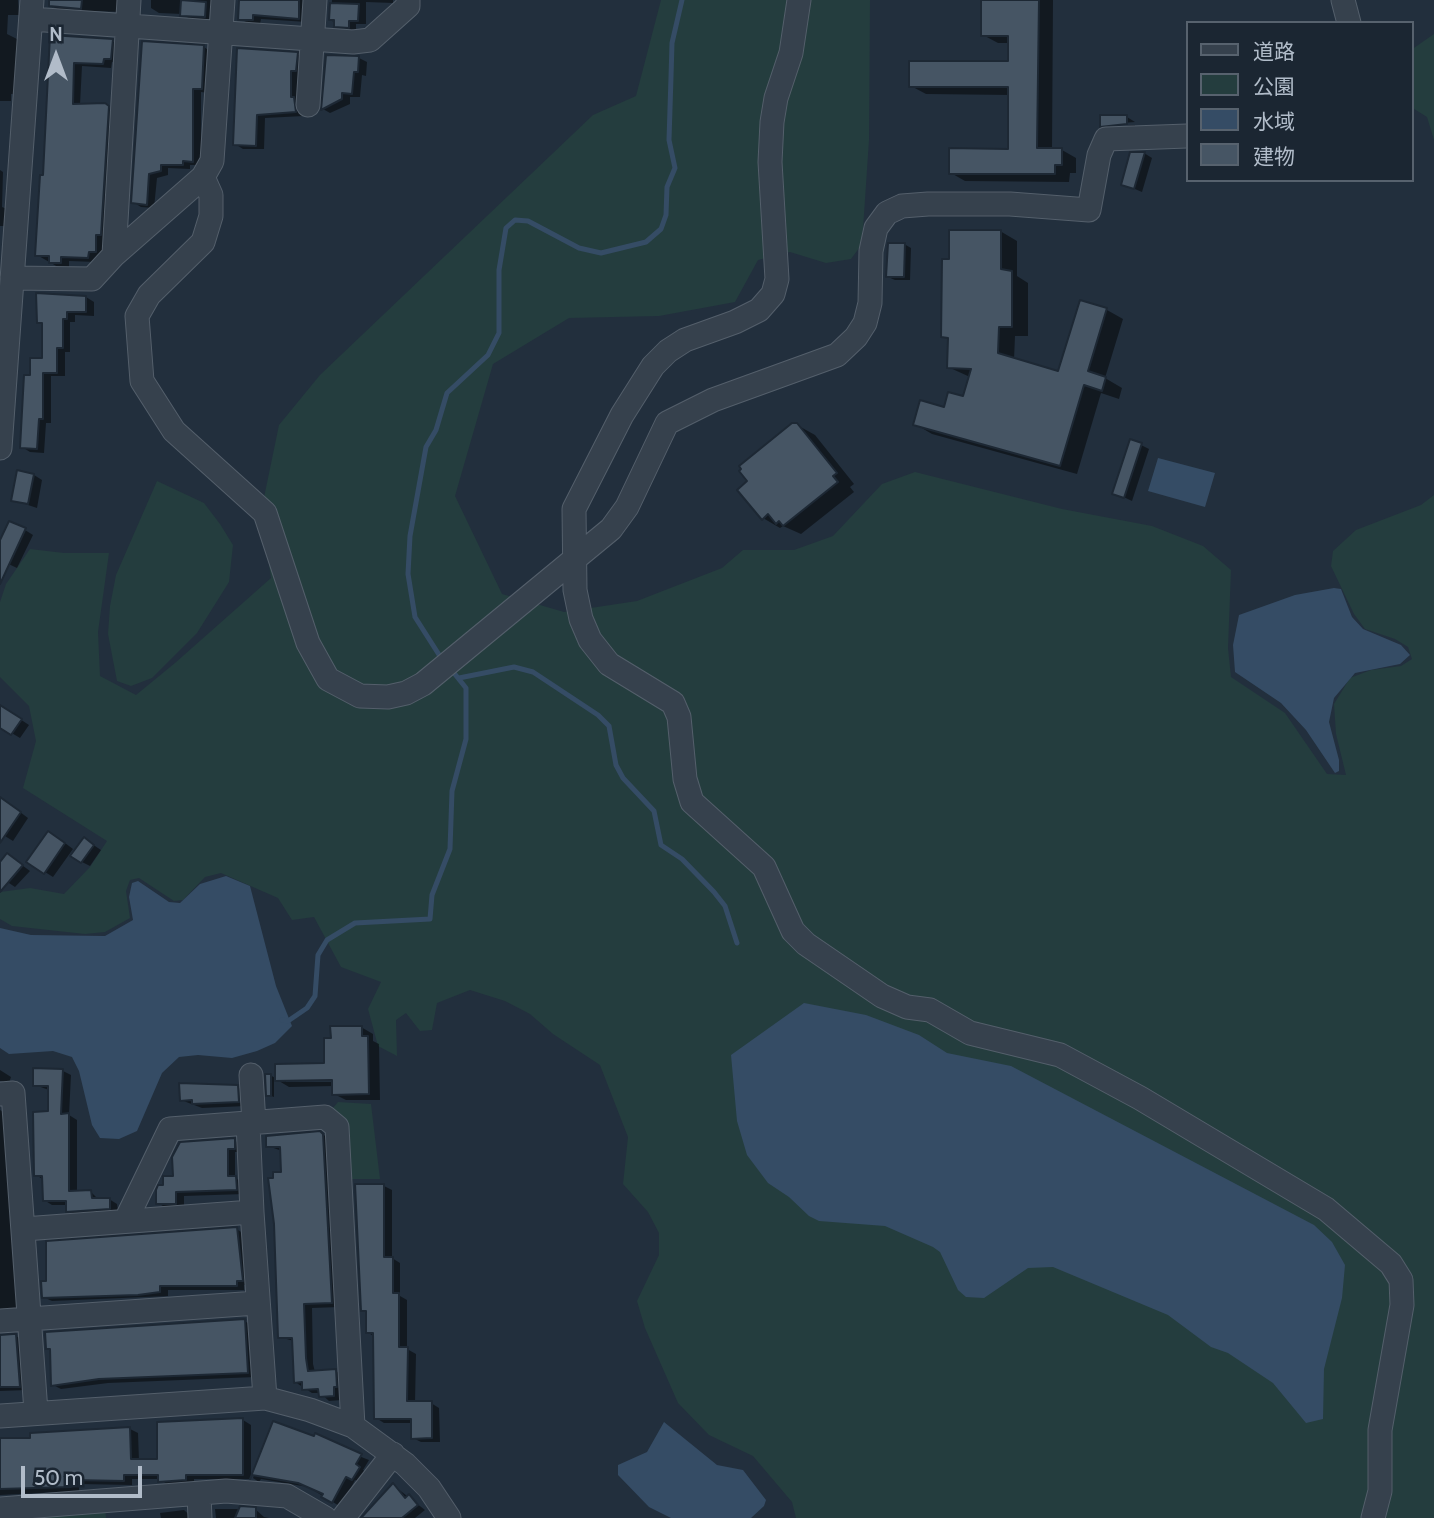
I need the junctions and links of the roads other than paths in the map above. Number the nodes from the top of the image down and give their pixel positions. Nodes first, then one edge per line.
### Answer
1 (129, 0) edge
2 (223, 0) edge
3 (316, 0) edge
4 (408, 0) edge
5 (799, 0) edge
6 (1343, 0) edge
7 (31, 10) edge
8 (1348, 21) edge
9 (127, 26) junction
10 (221, 32) junction
11 (313, 37) junction
12 (308, 104) dead end
13 (11, 121) edge
14 (1186, 135) edge
15 (203, 177) junction
16 (114, 255) junction
17 (12, 278) junction
18 (4, 326) edge
19 (0, 448) edge
20 (575, 560) junction
21 (251, 1075) dead end
22 (0, 1094) edge
23 (251, 1123) junction
24 (252, 1212) junction
25 (126, 1220) junction
26 (24, 1229) junction
27 (257, 1303) junction
28 (28, 1320) junction
29 (0, 1321) edge
30 (265, 1398) junction
31 (36, 1412) junction
32 (0, 1416) edge
33 (353, 1426) junction
34 (393, 1454) junction
35 (199, 1495) junction
36 (0, 1509) edge
37 (109, 1510) edge
38 (200, 1518) edge
39 (325, 1518) edge
40 (343, 1518) edge
41 (449, 1518) edge
42 (1373, 1518) edge

1 - 9 street
2 - 10 street
3 - 11 street
4 - 11 street
5 - 20 street
6 - 8 street
7 - 9 street
7 - 13 street
9 - 10 street
9 - 16 street
10 - 11 street
10 - 15 street
11 - 12 street
13 - 17 street
14 - 20 street
15 - 16 street
15 - 20 street
16 - 17 street
17 - 18 street
18 - 19 street
20 - 42 street
21 - 23 street
22 - 26 street
23 - 24 street
23 - 25 street
23 - 33 street
24 - 25 street
24 - 27 street
25 - 26 street
26 - 28 street
27 - 28 street
27 - 30 street
28 - 29 street
28 - 31 street
30 - 31 street
30 - 33 street
31 - 32 street
33 - 34 street
34 - 40 street
34 - 41 street
35 - 37 street
35 - 38 street
35 - 39 street
36 - 37 street

